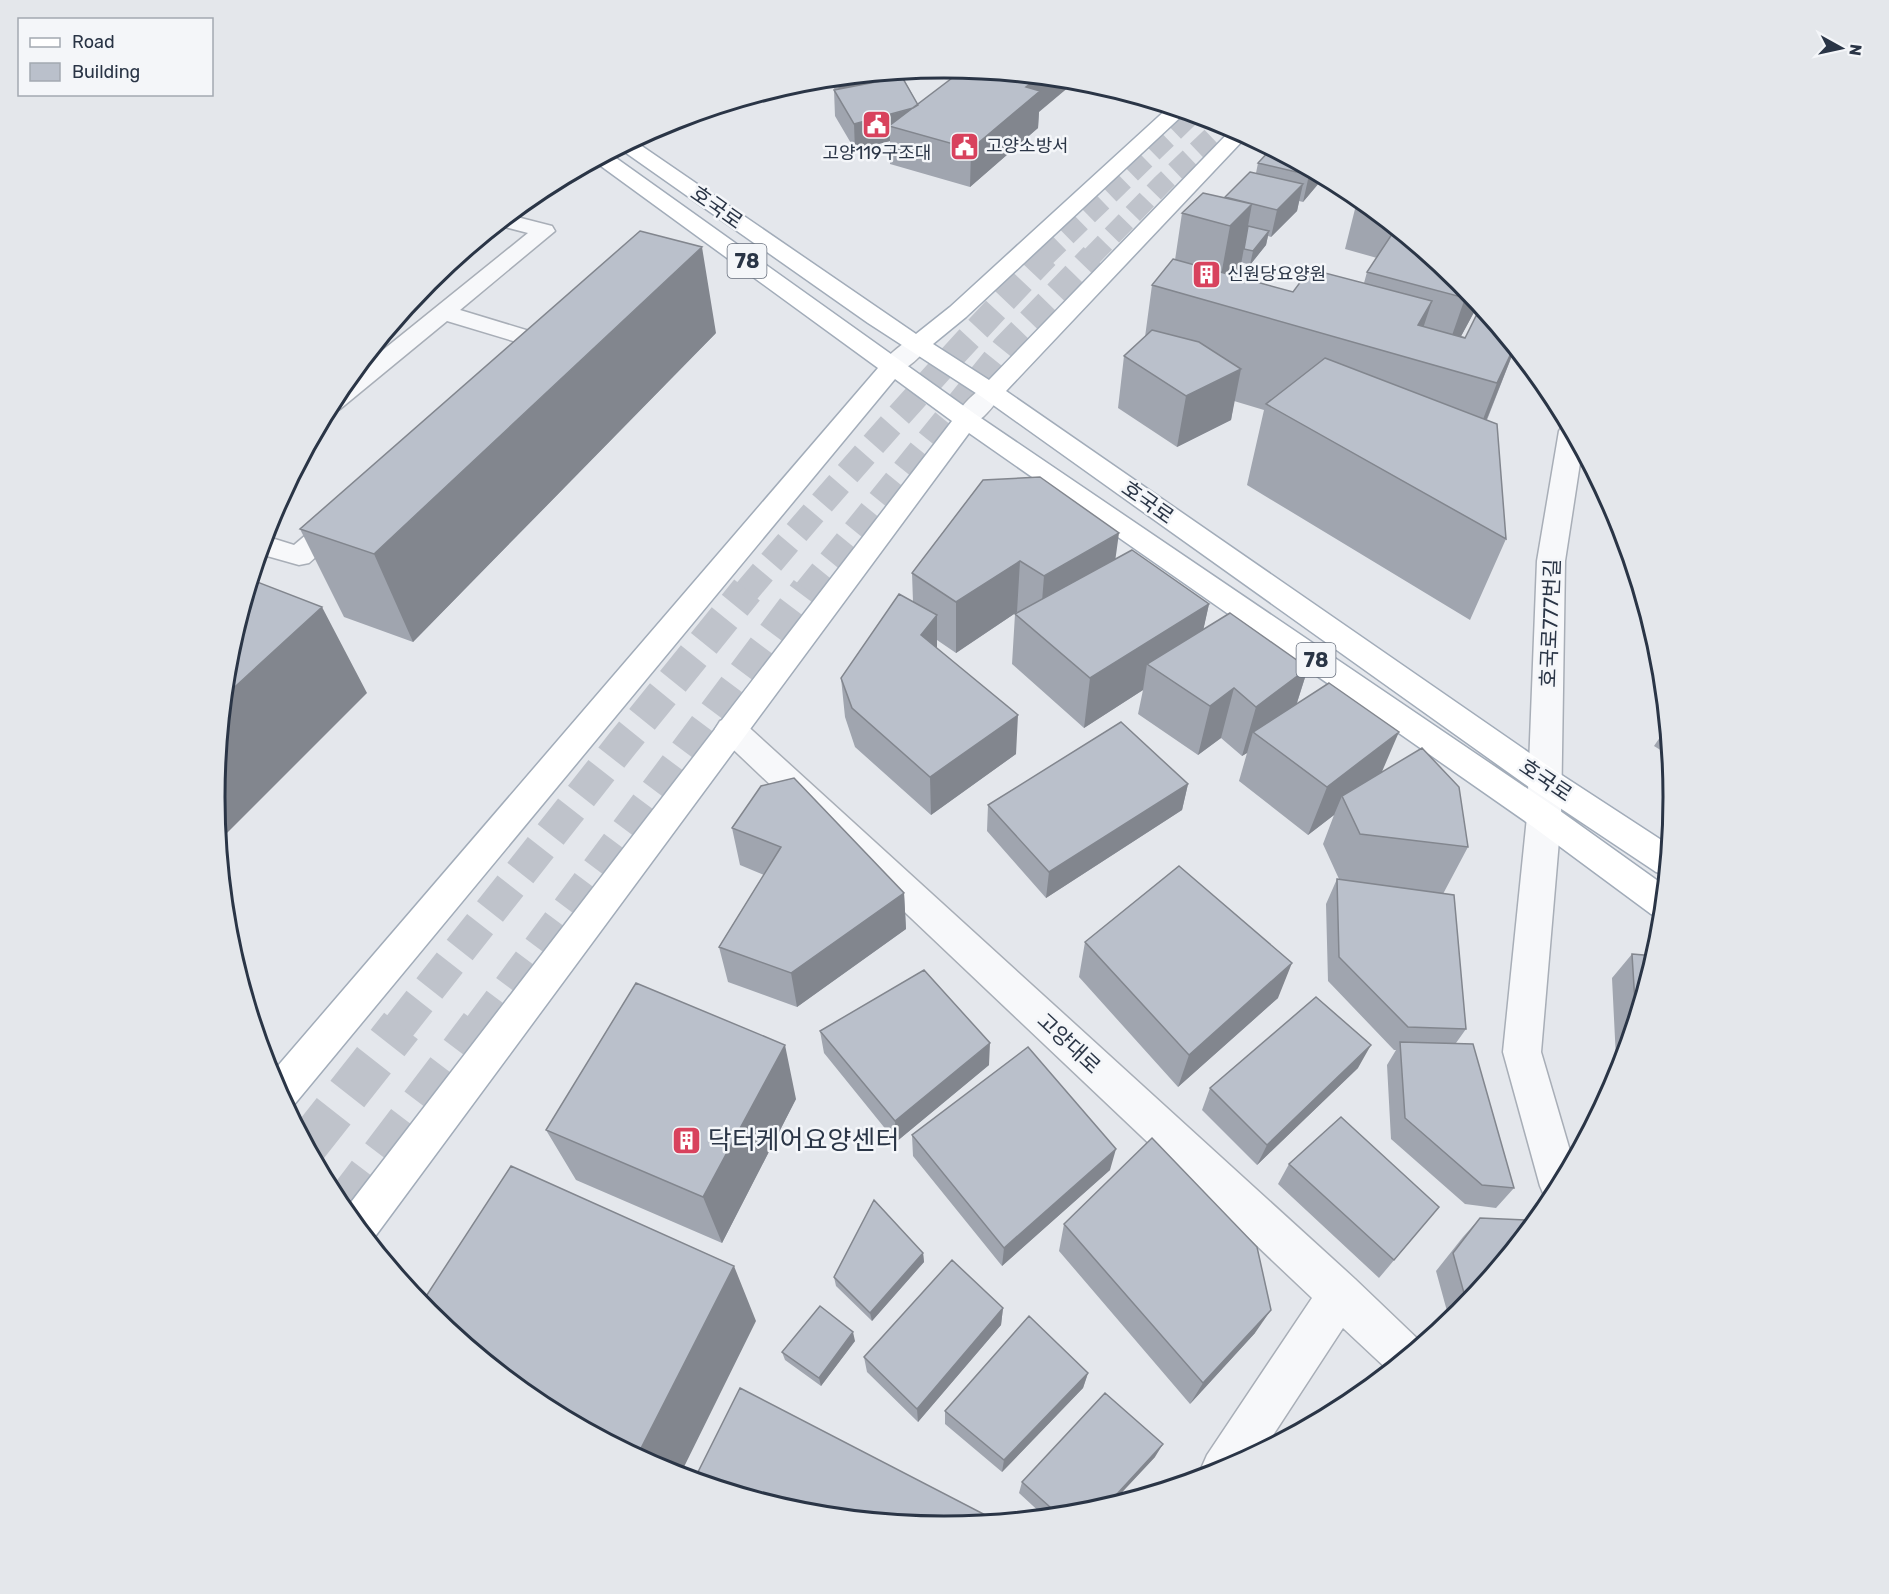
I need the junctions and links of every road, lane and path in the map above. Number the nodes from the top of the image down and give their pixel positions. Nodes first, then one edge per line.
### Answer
1 (1172, 115) edge
2 (1233, 139) edge
3 (633, 149) edge
4 (607, 162) edge
5 (513, 223) edge
6 (725, 245) junction
7 (782, 252) junction
8 (444, 313) junction
9 (540, 342) edge
10 (917, 345) junction
11 (892, 367) junction
12 (358, 382) edge
13 (991, 392) junction
14 (966, 419) junction
15 (1570, 444) edge
16 (362, 501) edge
17 (271, 548) edge
18 (730, 729) junction
19 (1545, 781) junction
20 (1544, 817) junction
21 (1661, 857) edge
22 (1656, 898) edge
23 (286, 1085) edge
24 (1556, 1173) edge
25 (363, 1220) edge
26 (1340, 1294) junction
27 (1401, 1352) edge
28 (1235, 1454) edge

1 - 10 main road
2 - 13 main road
3 - 7 main road, 호국로 / 78
4 - 6 main road, 호국로 / 78
5 - 8 street
6 - 7 main road
6 - 11 main road, 호국로 / 78
7 - 10 main road, 호국로 / 78
8 - 9 street
8 - 12 street
10 - 11 street
10 - 13 main road, 호국로 / 78
11 - 14 main road, 호국로 / 78
11 - 23 main road
13 - 14 street
13 - 19 main road, 호국로 / 78
14 - 18 main road
14 - 20 main road, 호국로 / 78
15 - 19 street, 호국로777번길
16 - 17 street
18 - 25 main road
18 - 26 street, 고양대로
19 - 20 street, 호국로777번길
19 - 21 main road, 호국로 / 78
20 - 22 main road, 호국로 / 78
20 - 24 street, 호국로
26 - 27 street, 고양대로
26 - 28 street

